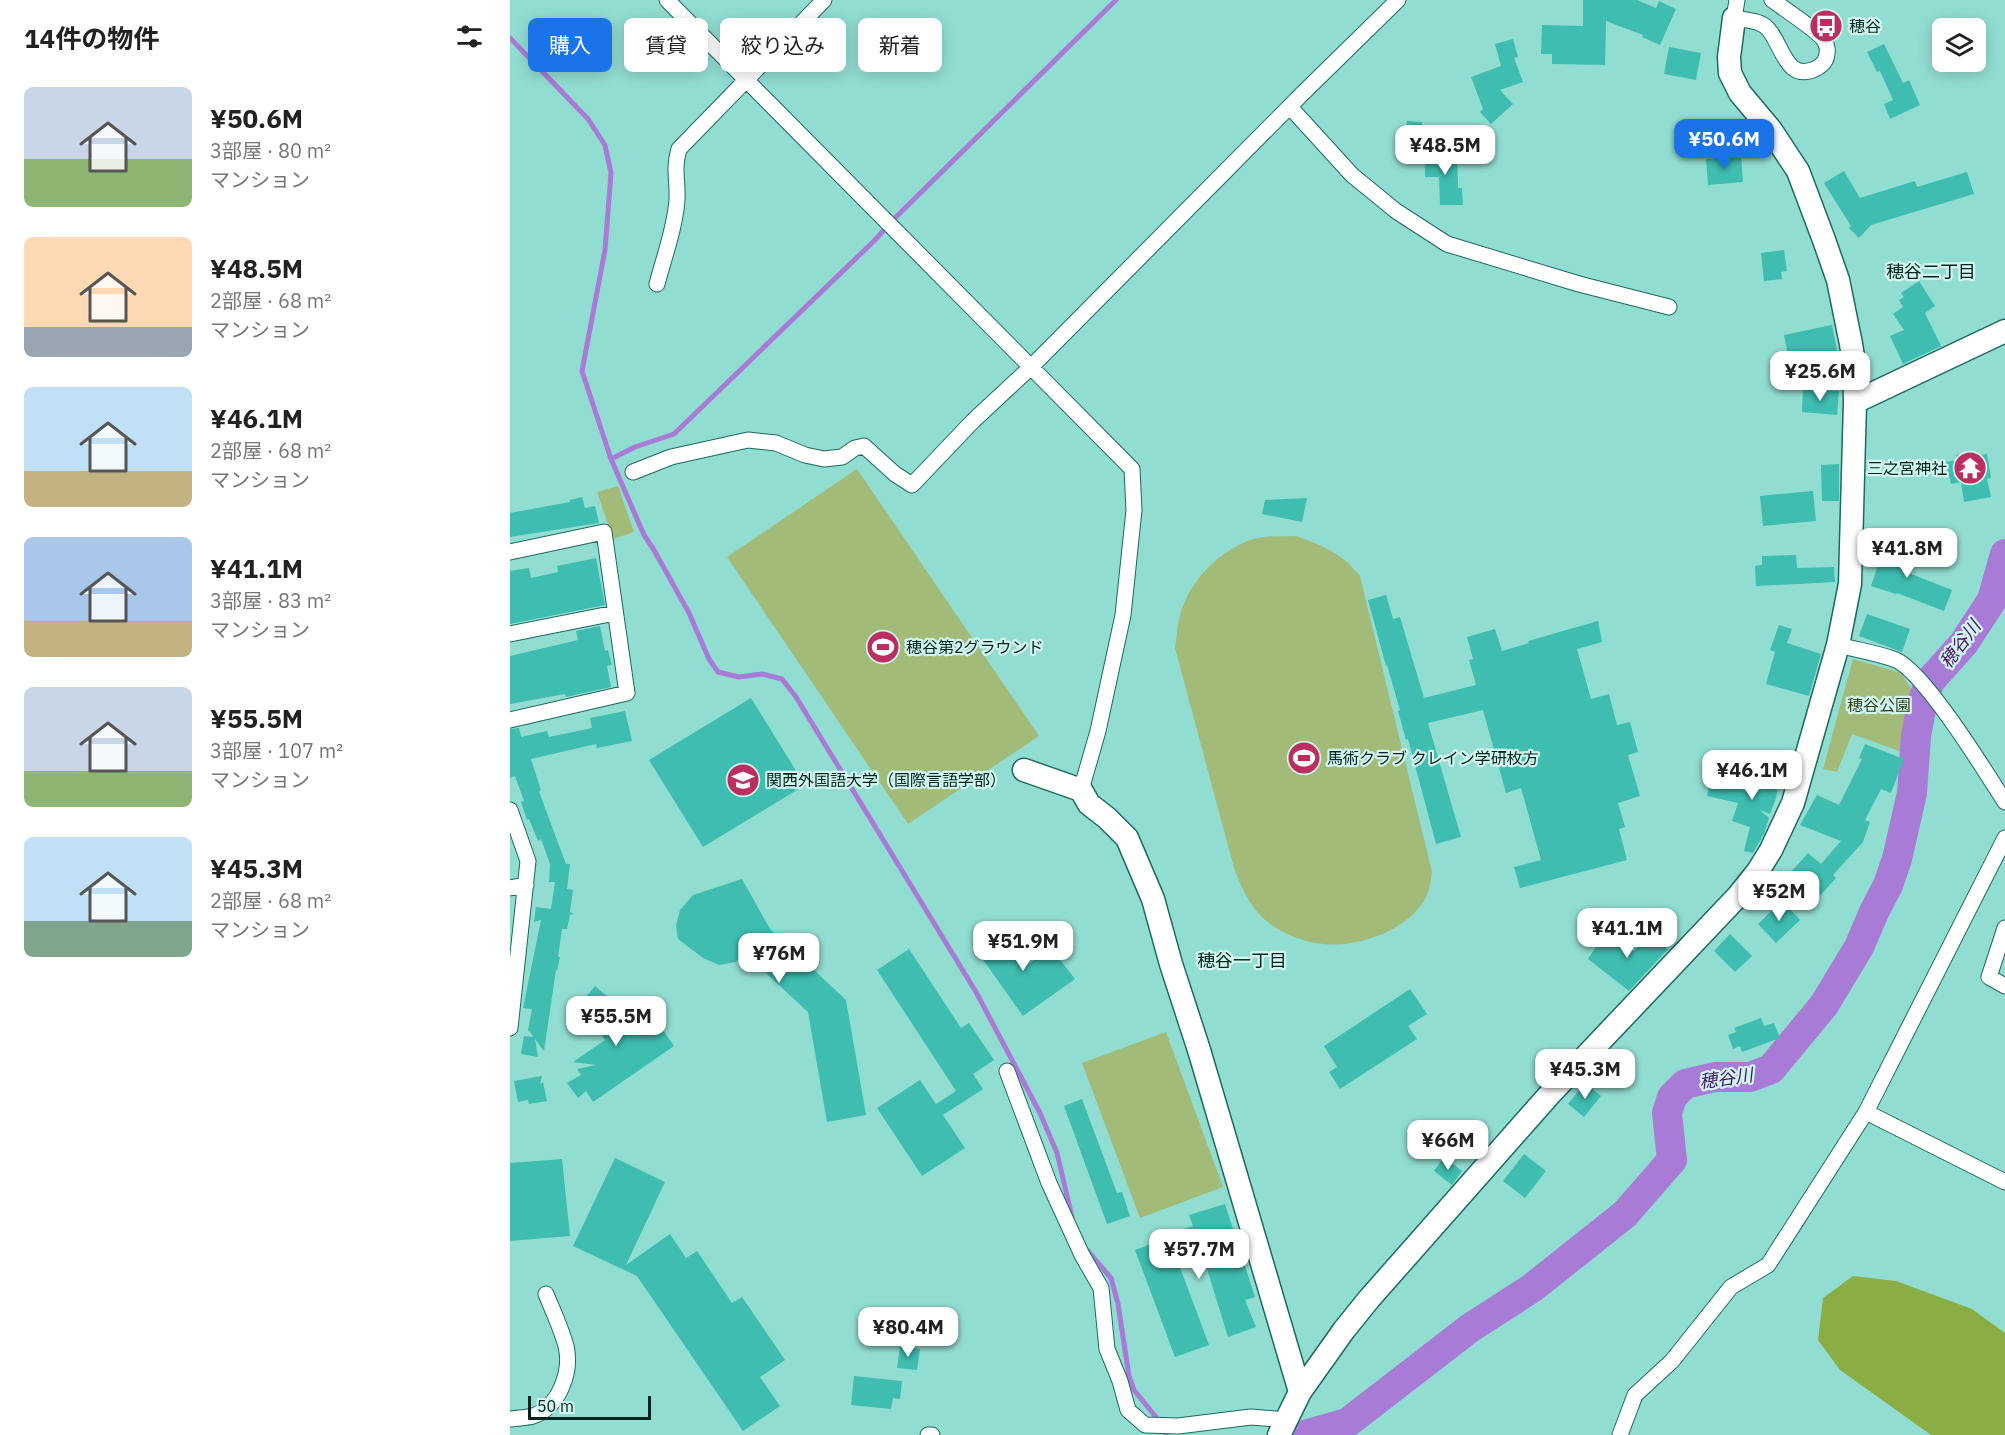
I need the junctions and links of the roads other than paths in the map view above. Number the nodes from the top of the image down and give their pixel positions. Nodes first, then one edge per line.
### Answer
1 (667, 0) edge
2 (824, 0) edge
3 (1398, 0) edge
4 (1772, 0) edge
5 (1735, 9) edge
6 (745, 80) junction
7 (1290, 107) junction
8 (657, 284) dead end
9 (1669, 307) dead end
10 (2005, 331) edge
11 (1031, 366) junction
12 (1855, 402) junction
13 (633, 472) dead end
14 (510, 552) edge
15 (615, 613) junction
16 (510, 634) edge
17 (1838, 645) junction
18 (510, 720) edge
19 (1023, 770) dead end
20 (1081, 790) junction
21 (2005, 802) edge
22 (510, 810) edge
23 (2005, 838) edge
24 (526, 885) junction
25 (510, 888) edge
26 (2005, 928) edge
27 (513, 973) edge
28 (2005, 986) edge
29 (510, 1028) edge
30 (1007, 1071) dead end
31 (1866, 1112) junction
32 (2005, 1182) edge
33 (546, 1294) dead end
34 (1300, 1392) junction
35 (510, 1419) edge
36 (1282, 1428) edge
37 (1620, 1435) edge

1 - 6 street
2 - 6 street
3 - 7 street
4 - 5 street
5 - 12 street
6 - 8 street
6 - 11 street
7 - 9 street
7 - 11 street
10 - 12 street
11 - 13 street
11 - 20 street
12 - 17 street
14 - 15 street
15 - 16 street
15 - 18 street
17 - 21 street
17 - 34 street
19 - 20 street
20 - 34 street
22 - 24 street
23 - 31 street
24 - 25 street
24 - 27 street
26 - 28 street
27 - 29 street
30 - 36 street
31 - 32 street
31 - 37 street
33 - 35 street
34 - 36 street

